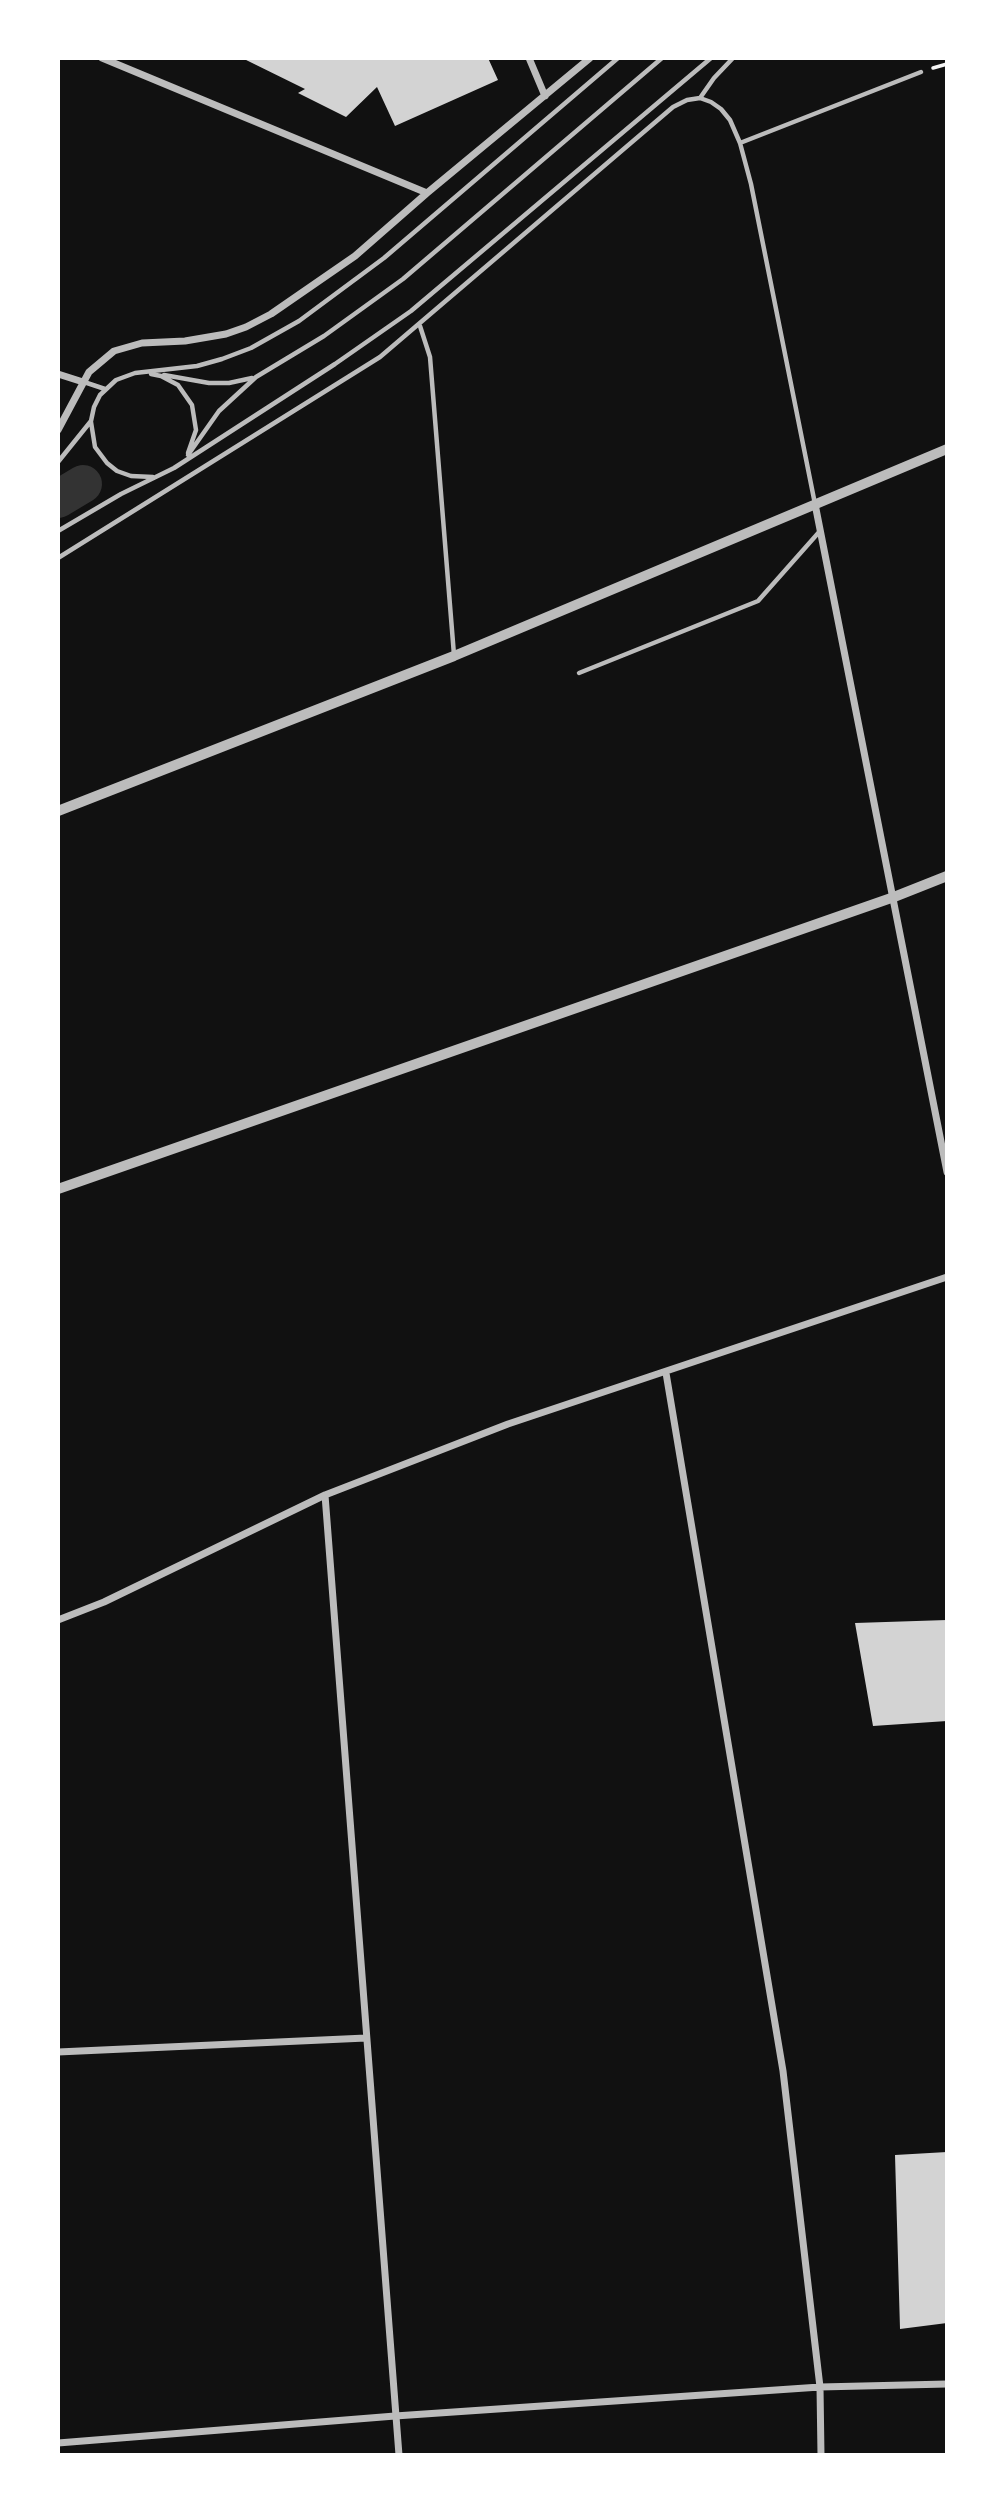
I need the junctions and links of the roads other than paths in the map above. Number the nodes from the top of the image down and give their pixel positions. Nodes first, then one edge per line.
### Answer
1 (102, 58) edge
2 (528, 58) edge
3 (590, 58) edge
4 (618, 58) edge
5 (662, 58) edge
6 (711, 58) edge
7 (733, 58) edge
8 (921, 72) dead end
9 (545, 96) junction
10 (700, 98) junction
11 (740, 142) junction
12 (427, 193) junction
13 (419, 326) junction
14 (148, 373) junction
15 (58, 374) edge
16 (256, 377) junction
17 (83, 382) junction
18 (105, 389) junction
19 (91, 421) junction
20 (58, 430) edge
21 (947, 449) edge
22 (58, 462) edge
23 (179, 464) junction
24 (161, 475) junction
25 (815, 504) junction
26 (820, 530) junction
27 (58, 531) edge
28 (58, 558) edge
29 (454, 656) junction
30 (579, 673) dead end
31 (58, 811) edge
32 (947, 877) edge
33 (894, 897) junction
34 (947, 1172) edge
35 (58, 1189) edge
36 (947, 1277) edge
37 (666, 1373) junction
38 (325, 1495) junction
39 (58, 1620) edge
40 (366, 2038) junction
41 (58, 2052) edge
42 (947, 2384) edge
43 (820, 2387) junction
44 (396, 2416) junction
45 (58, 2443) edge
46 (399, 2455) edge
47 (821, 2455) edge

1 - 12 street
2 - 9 street
3 - 9 street
4 - 14 lane
5 - 16 lane
6 - 23 lane
7 - 10 lane
8 - 11 lane
9 - 12 street
10 - 11 lane
10 - 13 lane
11 - 25 lane
12 - 17 street
13 - 28 lane
13 - 29 lane
14 - 16 lane
14 - 18 lane
14 - 23 lane
15 - 17 street
16 - 23 lane
17 - 18 lane
17 - 20 street
18 - 19 lane
19 - 22 lane
19 - 24 lane
21 - 25 street
23 - 24 lane
24 - 27 lane
25 - 26 street
25 - 29 street
26 - 30 lane
26 - 33 street
29 - 31 street
32 - 33 street
33 - 34 street
33 - 35 street
36 - 37 street
37 - 38 street
37 - 43 street
38 - 39 street
38 - 40 street
40 - 41 street
40 - 44 street
42 - 43 street
43 - 44 street
43 - 47 street
44 - 45 street
44 - 46 street

